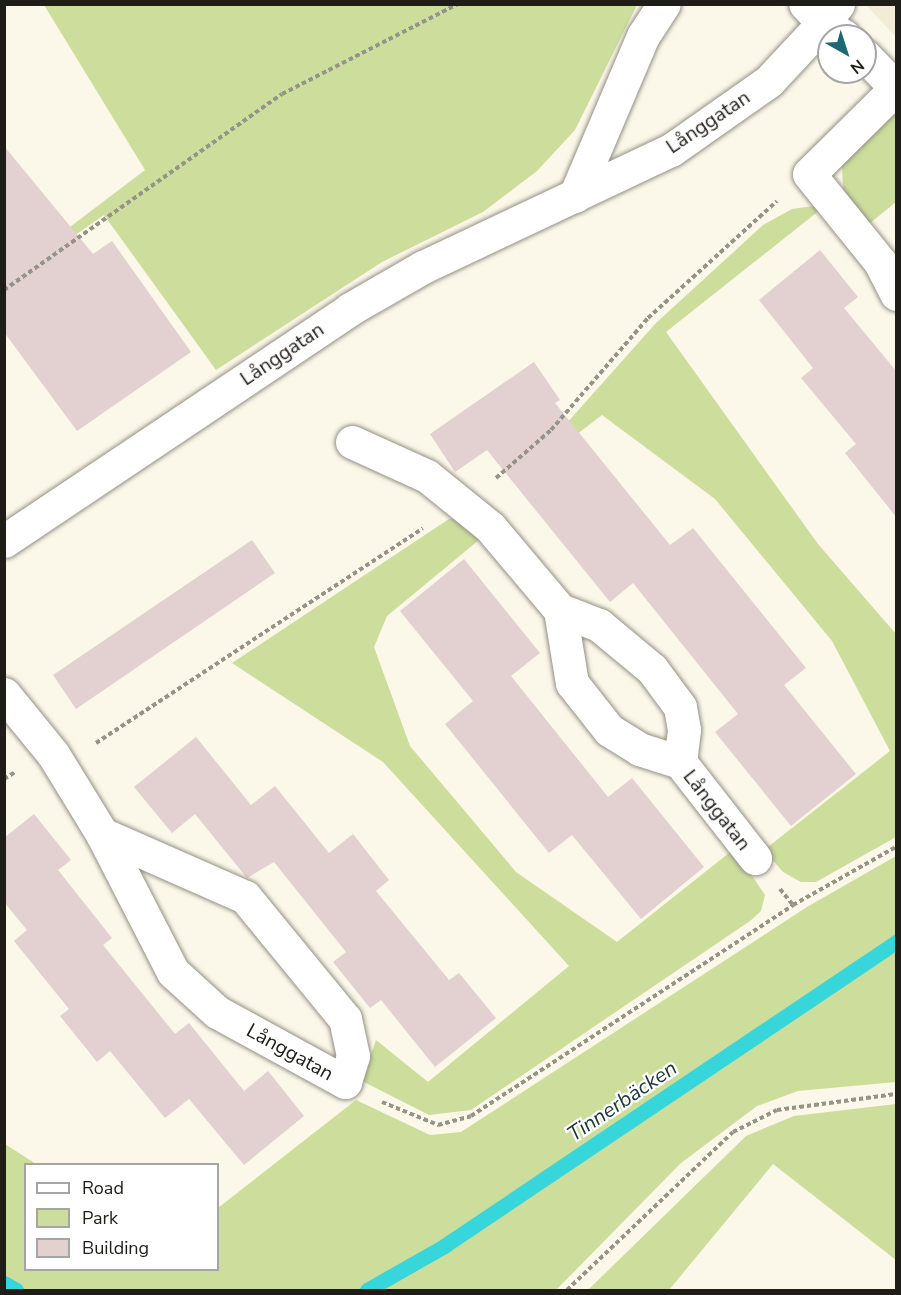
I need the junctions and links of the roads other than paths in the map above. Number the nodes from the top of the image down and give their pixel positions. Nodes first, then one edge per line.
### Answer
1 (664, 4) edge
2 (827, 17) edge
3 (877, 68) edge
4 (575, 196) junction
5 (888, 268) edge
6 (897, 294) edge
7 (352, 442) dead end
8 (4, 541) edge
9 (560, 610) junction
10 (4, 694) edge
11 (680, 762) junction
12 (102, 834) junction
13 (755, 858) dead end

1 - 4 street
2 - 4 street, Långgatan
3 - 5 street
4 - 8 street, Långgatan
5 - 6 street
7 - 9 street, Långgatan
9 - 11 street, Långgatan
9 - 11 street, Långgatan
10 - 12 street, Långgatan
11 - 13 street, Långgatan
12 - 12 street, Långgatan

